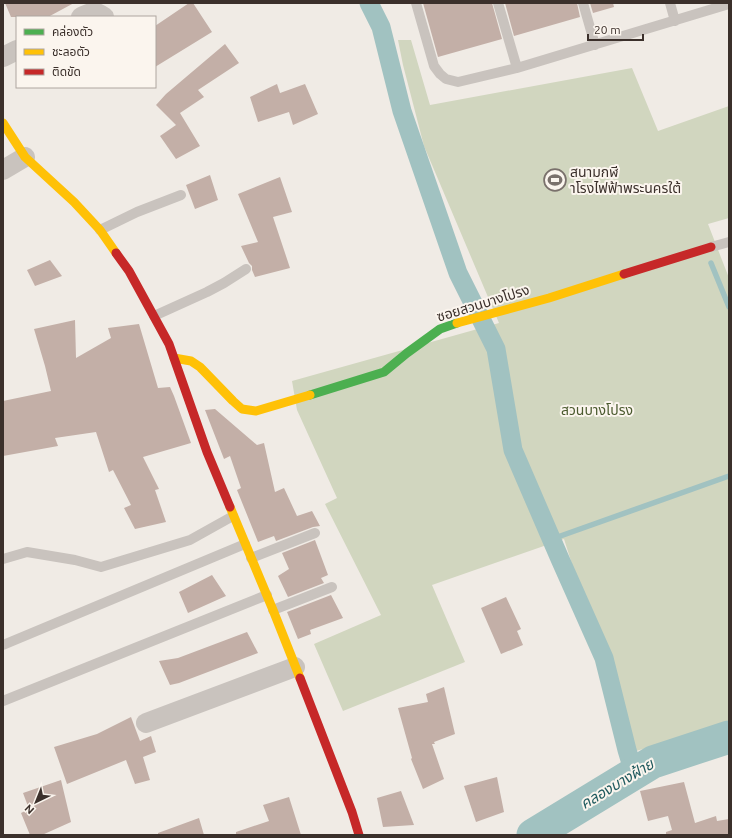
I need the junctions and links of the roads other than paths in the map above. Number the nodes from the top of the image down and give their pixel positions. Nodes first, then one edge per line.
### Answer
1 (416, 3) edge
2 (498, 3) edge
3 (583, 3) edge
4 (670, 3) edge
5 (729, 4) edge
6 (83, 16) edge
7 (102, 16) edge
8 (675, 21) junction
9 (595, 45) junction
10 (16, 50) edge
11 (3, 57) edge
12 (517, 68) junction
13 (3, 123) edge
14 (25, 157) junction
15 (3, 170) edge
16 (181, 195) dead end
17 (100, 230) junction
18 (729, 242) edge
19 (711, 247) joint
20 (246, 270) dead end
21 (154, 316) junction
22 (174, 358) junction
23 (233, 516) junction
24 (315, 533) dead end
25 (245, 544) junction
26 (251, 558) junction
27 (3, 559) edge
28 (332, 587) dead end
29 (267, 595) junction
30 (273, 610) junction
31 (3, 645) edge
32 (295, 667) junction
33 (3, 701) edge
34 (146, 723) dead end
35 (359, 834) edge

1 - 12 lane
2 - 12 lane
3 - 9 lane
4 - 8 lane
5 - 8 lane
6 - 7 street
8 - 9 lane
9 - 12 lane
10 - 11 street
13 - 14 street
14 - 15 street
14 - 17 street
16 - 17 lane
17 - 21 street
18 - 19 lane
19 - 22 street, ซอยสวนบางโปรง
20 - 21 lane
21 - 22 street
22 - 23 street
23 - 25 street
23 - 27 lane
24 - 26 lane
25 - 26 street
25 - 31 lane
26 - 29 street
28 - 30 lane
29 - 30 street
29 - 33 lane
30 - 32 street
32 - 34 street
32 - 35 street

